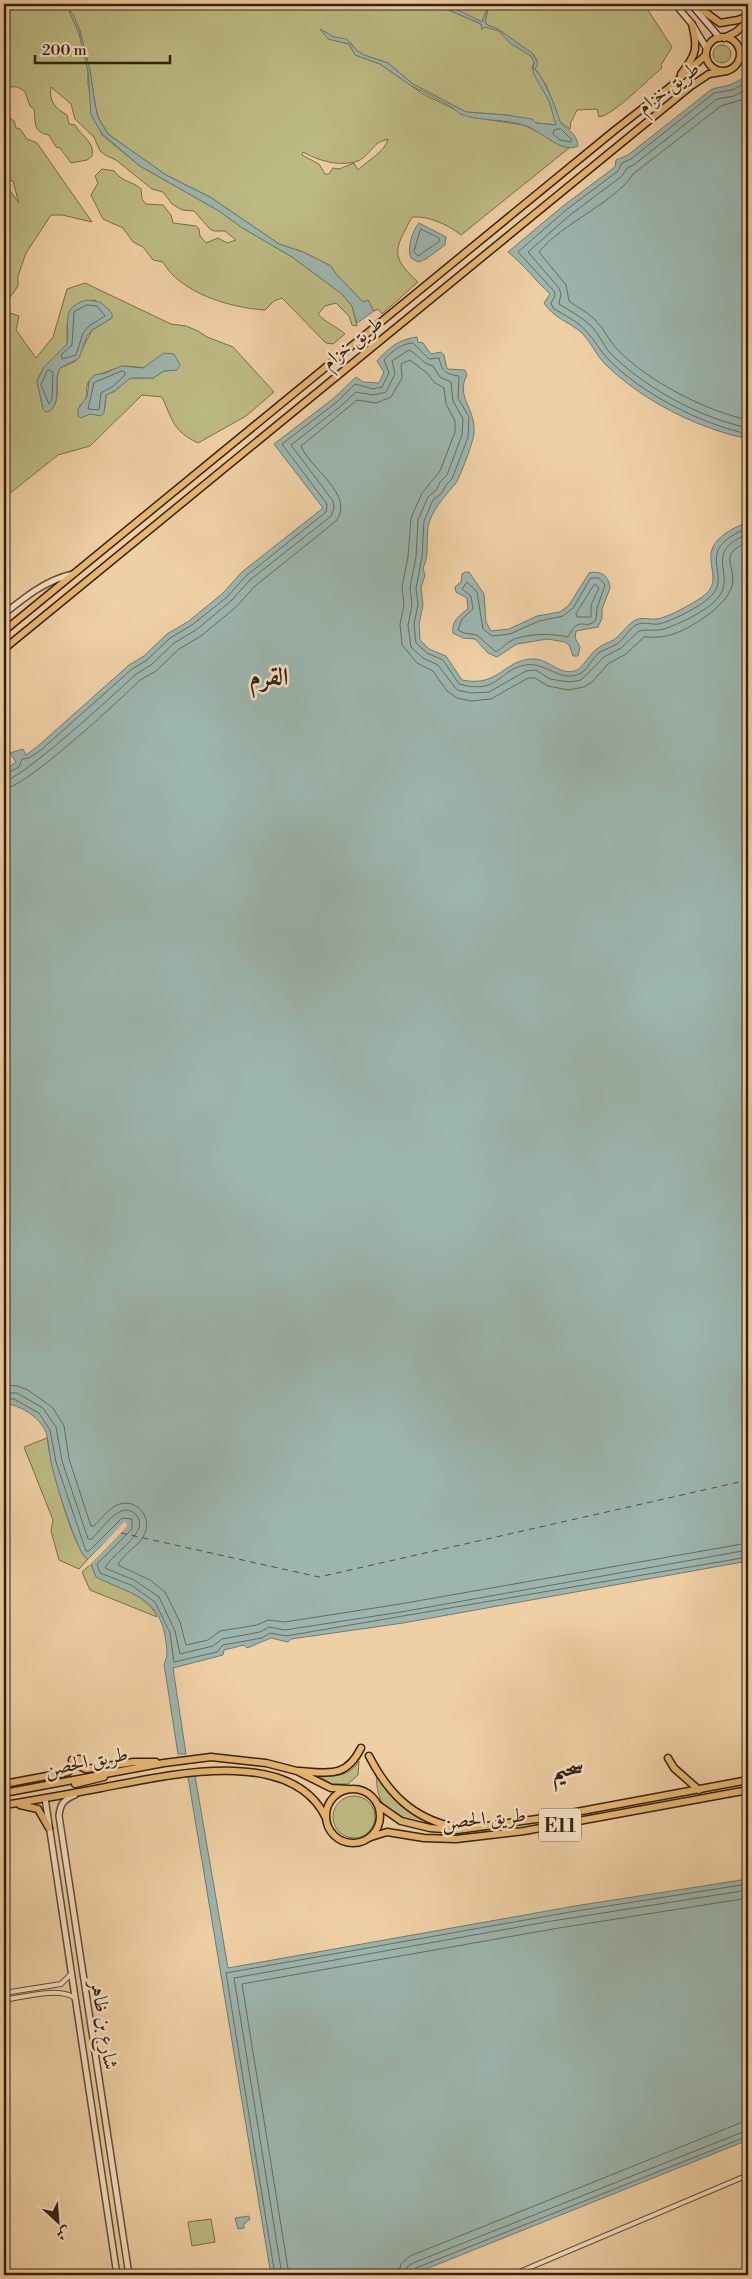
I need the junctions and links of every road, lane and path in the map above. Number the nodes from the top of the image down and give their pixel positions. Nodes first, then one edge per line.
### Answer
1 (675, 4) edge
2 (693, 4) edge
3 (748, 16) edge
4 (748, 21) edge
5 (692, 24) junction
6 (722, 38) junction
7 (748, 46) edge
8 (706, 52) junction
9 (737, 63) junction
10 (727, 71) junction
11 (670, 88) junction
12 (73, 574) junction
13 (4, 614) edge
14 (4, 631) edge
15 (4, 648) edge
16 (361, 1748) dead end
17 (369, 1756) dead end
18 (668, 1758) dead end
19 (79, 1759) dead end
20 (72, 1760) dead end
21 (164, 1763) junction
22 (117, 1771) junction
23 (296, 1771) junction
24 (748, 1780) edge
25 (4, 1784) edge
26 (348, 1790) junction
27 (699, 1790) junction
28 (748, 1790) edge
29 (83, 1792) junction
30 (4, 1793) edge
31 (45, 1798) junction
32 (5, 1805) edge
33 (378, 1805) junction
34 (326, 1818) junction
35 (49, 1828) junction
36 (473, 1828) junction
37 (371, 1837) junction
38 (62, 1915) junction
39 (75, 1931) junction
40 (72, 1973) junction
41 (61, 1984) junction
42 (60, 1992) junction
43 (4, 1993) edge
44 (76, 1999) junction
45 (4, 2000) edge
46 (748, 2175) edge
47 (105, 2193) junction
48 (120, 2220) junction
49 (117, 2275) edge
50 (128, 2275) edge
51 (512, 2275) edge

1 - 5 main road, طريق خزام
2 - 3 main road
2 - 6 main road
4 - 6 main road
5 - 8 main road, طريق خزام
5 - 11 main road
6 - 8 main road
6 - 9 main road
7 - 9 main road
8 - 10 main road
8 - 11 main road, طريق خزام
9 - 10 main road
10 - 15 main road, طريق خزام
11 - 12 main road, طريق خزام
12 - 13 street
12 - 14 main road, طريق خزام
16 - 23 main road
17 - 36 main road
18 - 27 main road
19 - 21 main road
20 - 25 main road
21 - 22 main road, طريق الحصن
21 - 23 main road, طريق الحصن
22 - 30 main road, طريق الحصن
22 - 31 main road
23 - 26 main road, طريق الحصن
24 - 27 main road, طريق الحصن / E11
26 - 33 main road
26 - 34 main road
27 - 36 main road, طريق الحصن / E11
28 - 37 main road, طريق الحصن / E11
29 - 31 main road, طريق الحصن
29 - 34 main road, طريق الحصن
29 - 39 street, شارع بن ظاهر
31 - 32 main road, طريق الحصن
31 - 35 street, شارع بن ظاهر
32 - 35 main road
33 - 36 main road, طريق الحصن / E11
33 - 37 main road
34 - 37 main road
35 - 38 street, شارع بن ظاهر
38 - 39 street
38 - 40 street, شارع بن ظاهر
39 - 48 street, شارع بن ظاهر
40 - 41 street
40 - 44 street, شارع بن ظاهر
41 - 42 street
41 - 43 street
42 - 44 street
42 - 45 street
44 - 47 street, شارع بن ظاهر
46 - 51 street
47 - 48 street
47 - 49 street, شارع بن ظاهر
48 - 50 street, شارع بن ظاهر

